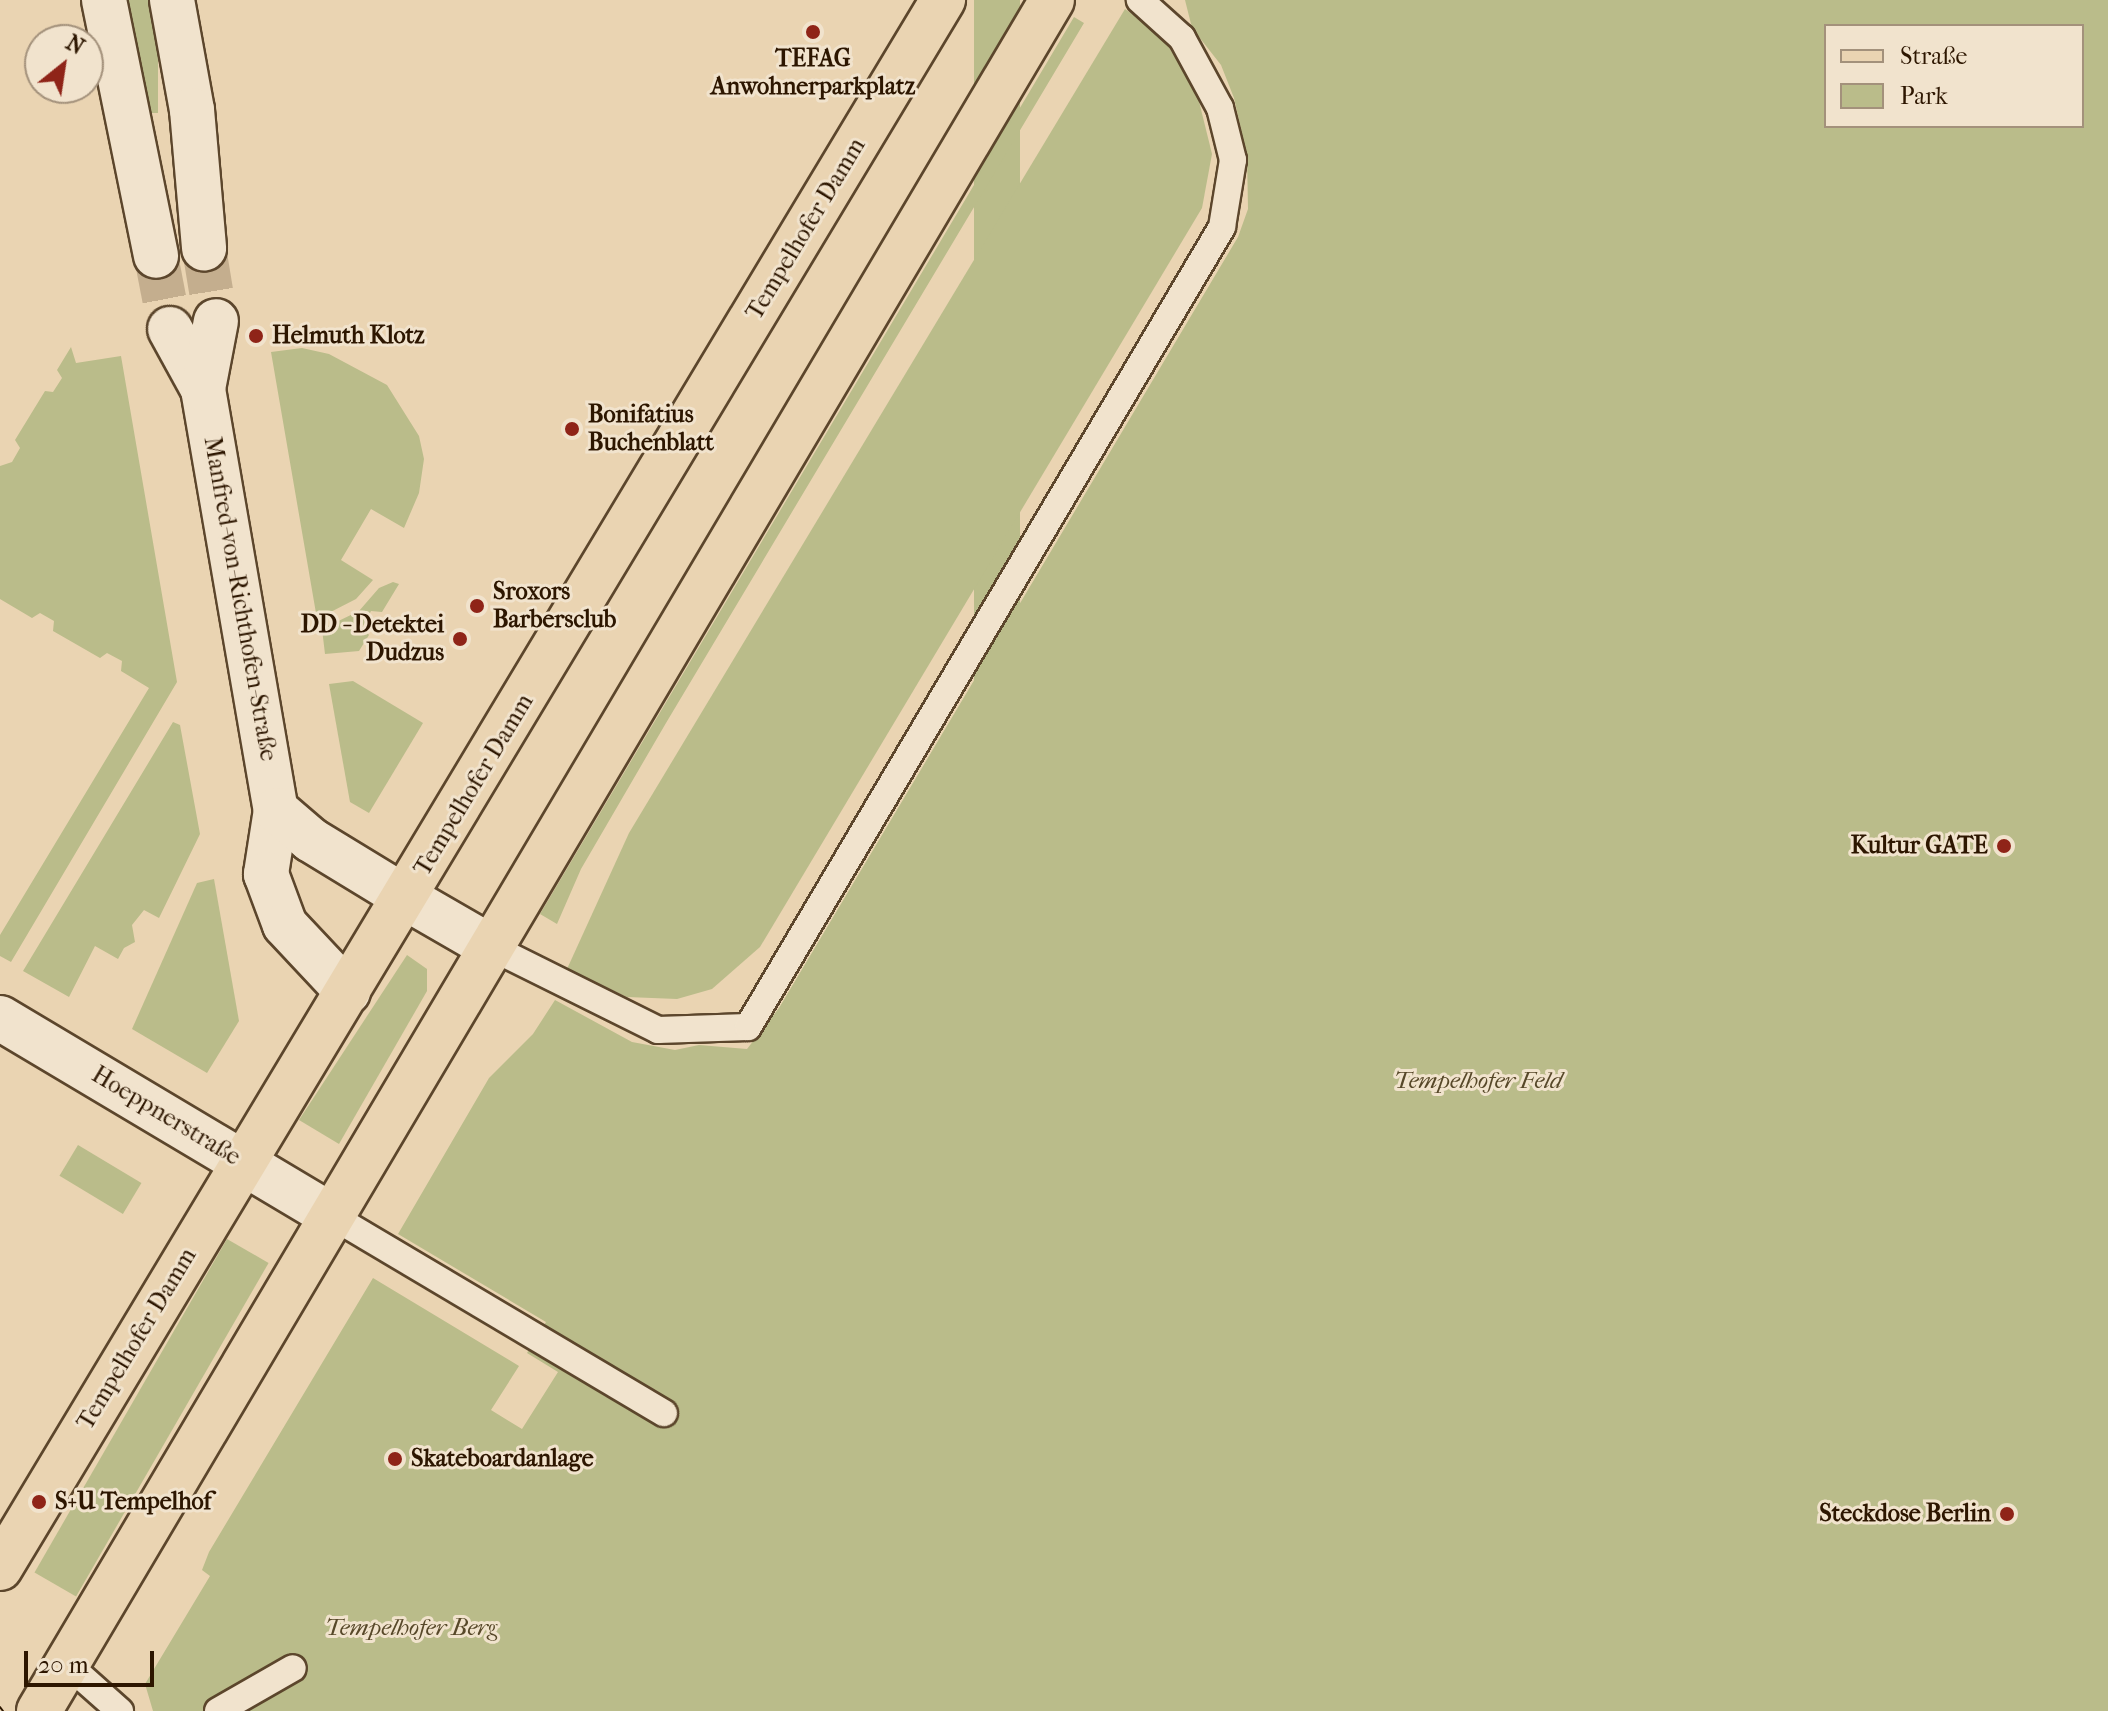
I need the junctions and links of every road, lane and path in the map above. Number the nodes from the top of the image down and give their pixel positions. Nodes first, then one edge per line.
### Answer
1 (104, 0) edge
2 (172, 0) edge
3 (943, 0) edge
4 (1052, 0) edge
5 (1140, 0) edge
6 (198, 173) junction
7 (141, 182) junction
8 (204, 248) tunnel mouth
9 (156, 256) tunnel mouth
10 (216, 321) tunnel mouth
11 (170, 329) tunnel mouth
12 (203, 389) junction
13 (276, 810) junction
14 (406, 898) junction
15 (489, 946) junction
16 (348, 992) junction
17 (0, 1018) edge
18 (243, 1162) junction
19 (332, 1216) junction
20 (664, 1413) dead end
21 (0, 1568) edge
22 (67, 1664) junction
23 (293, 1668) dead end
24 (39, 1711) edge
25 (120, 1711) edge
26 (218, 1711) edge

1 - 7 street
2 - 6 street
3 - 14 main road, Tempelhofer Damm
4 - 15 main road
5 - 15 lane
6 - 7 street
6 - 8 street
7 - 9 street
10 - 12 street, Manfred-von-Richthofen-Straße
11 - 12 street, Manfred-von-Richthofen-Straße
12 - 13 street, Manfred-von-Richthofen-Straße
13 - 14 street
13 - 16 street, Manfred-von-Richthofen-Straße
14 - 15 street
14 - 16 main road, Tempelhofer Damm
15 - 19 main road
16 - 18 main road, Tempelhofer Damm
17 - 18 street, Hoeppnerstraße
18 - 19 street, Hoeppnerstraße
18 - 21 main road, Tempelhofer Damm
19 - 20 lane
19 - 22 main road
22 - 24 main road
22 - 25 lane
23 - 26 lane

